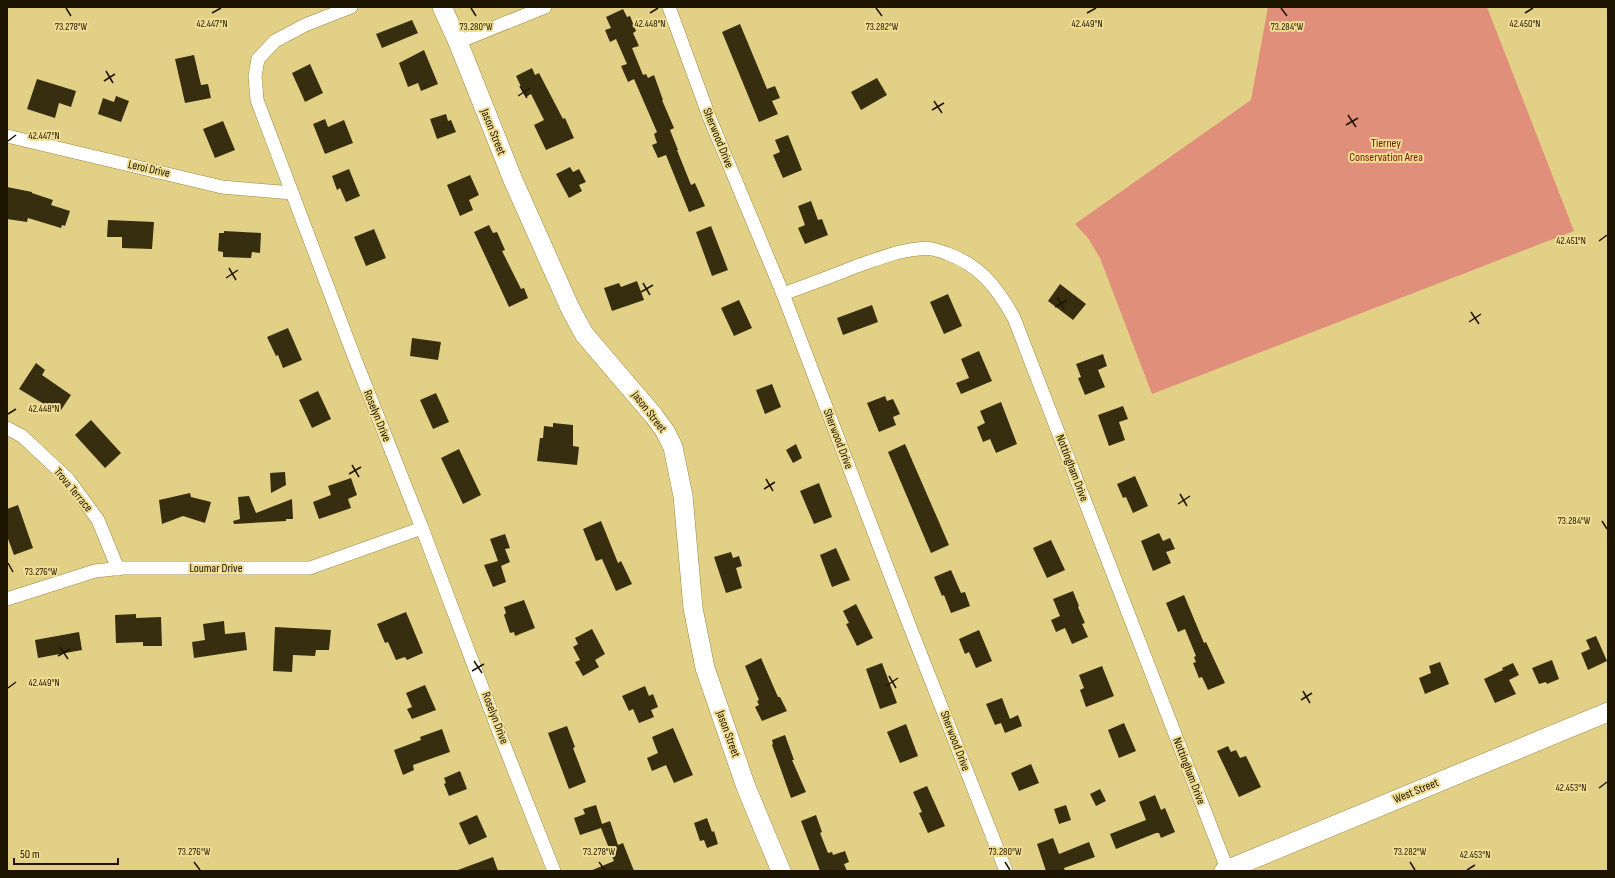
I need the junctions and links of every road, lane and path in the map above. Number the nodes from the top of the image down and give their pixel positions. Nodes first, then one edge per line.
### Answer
1 (351, 7) edge
2 (442, 7) edge
3 (545, 7) edge
4 (669, 7) edge
5 (458, 42) junction
6 (7, 136) edge
7 (292, 193) junction
8 (783, 294) junction
9 (7, 428) edge
10 (422, 528) junction
11 (118, 569) junction
12 (7, 599) edge
13 (1608, 712) edge
14 (554, 871) edge
15 (781, 871) edge
16 (1006, 871) edge
17 (1226, 871) edge

1 - 7 street, Roselyn Drive
2 - 5 street, Jason Street
3 - 5 street
4 - 8 street, Sherwood Drive
5 - 15 street, Jason Street
6 - 7 street, Leroi Drive
7 - 10 street, Roselyn Drive
8 - 16 street, Sherwood Drive
8 - 17 street, Nottingham Drive
9 - 11 street, Trova Terrace
10 - 11 street, Loumar Drive
10 - 14 street, Roselyn Drive
11 - 12 street, Loumar Drive
13 - 17 street, West Street

